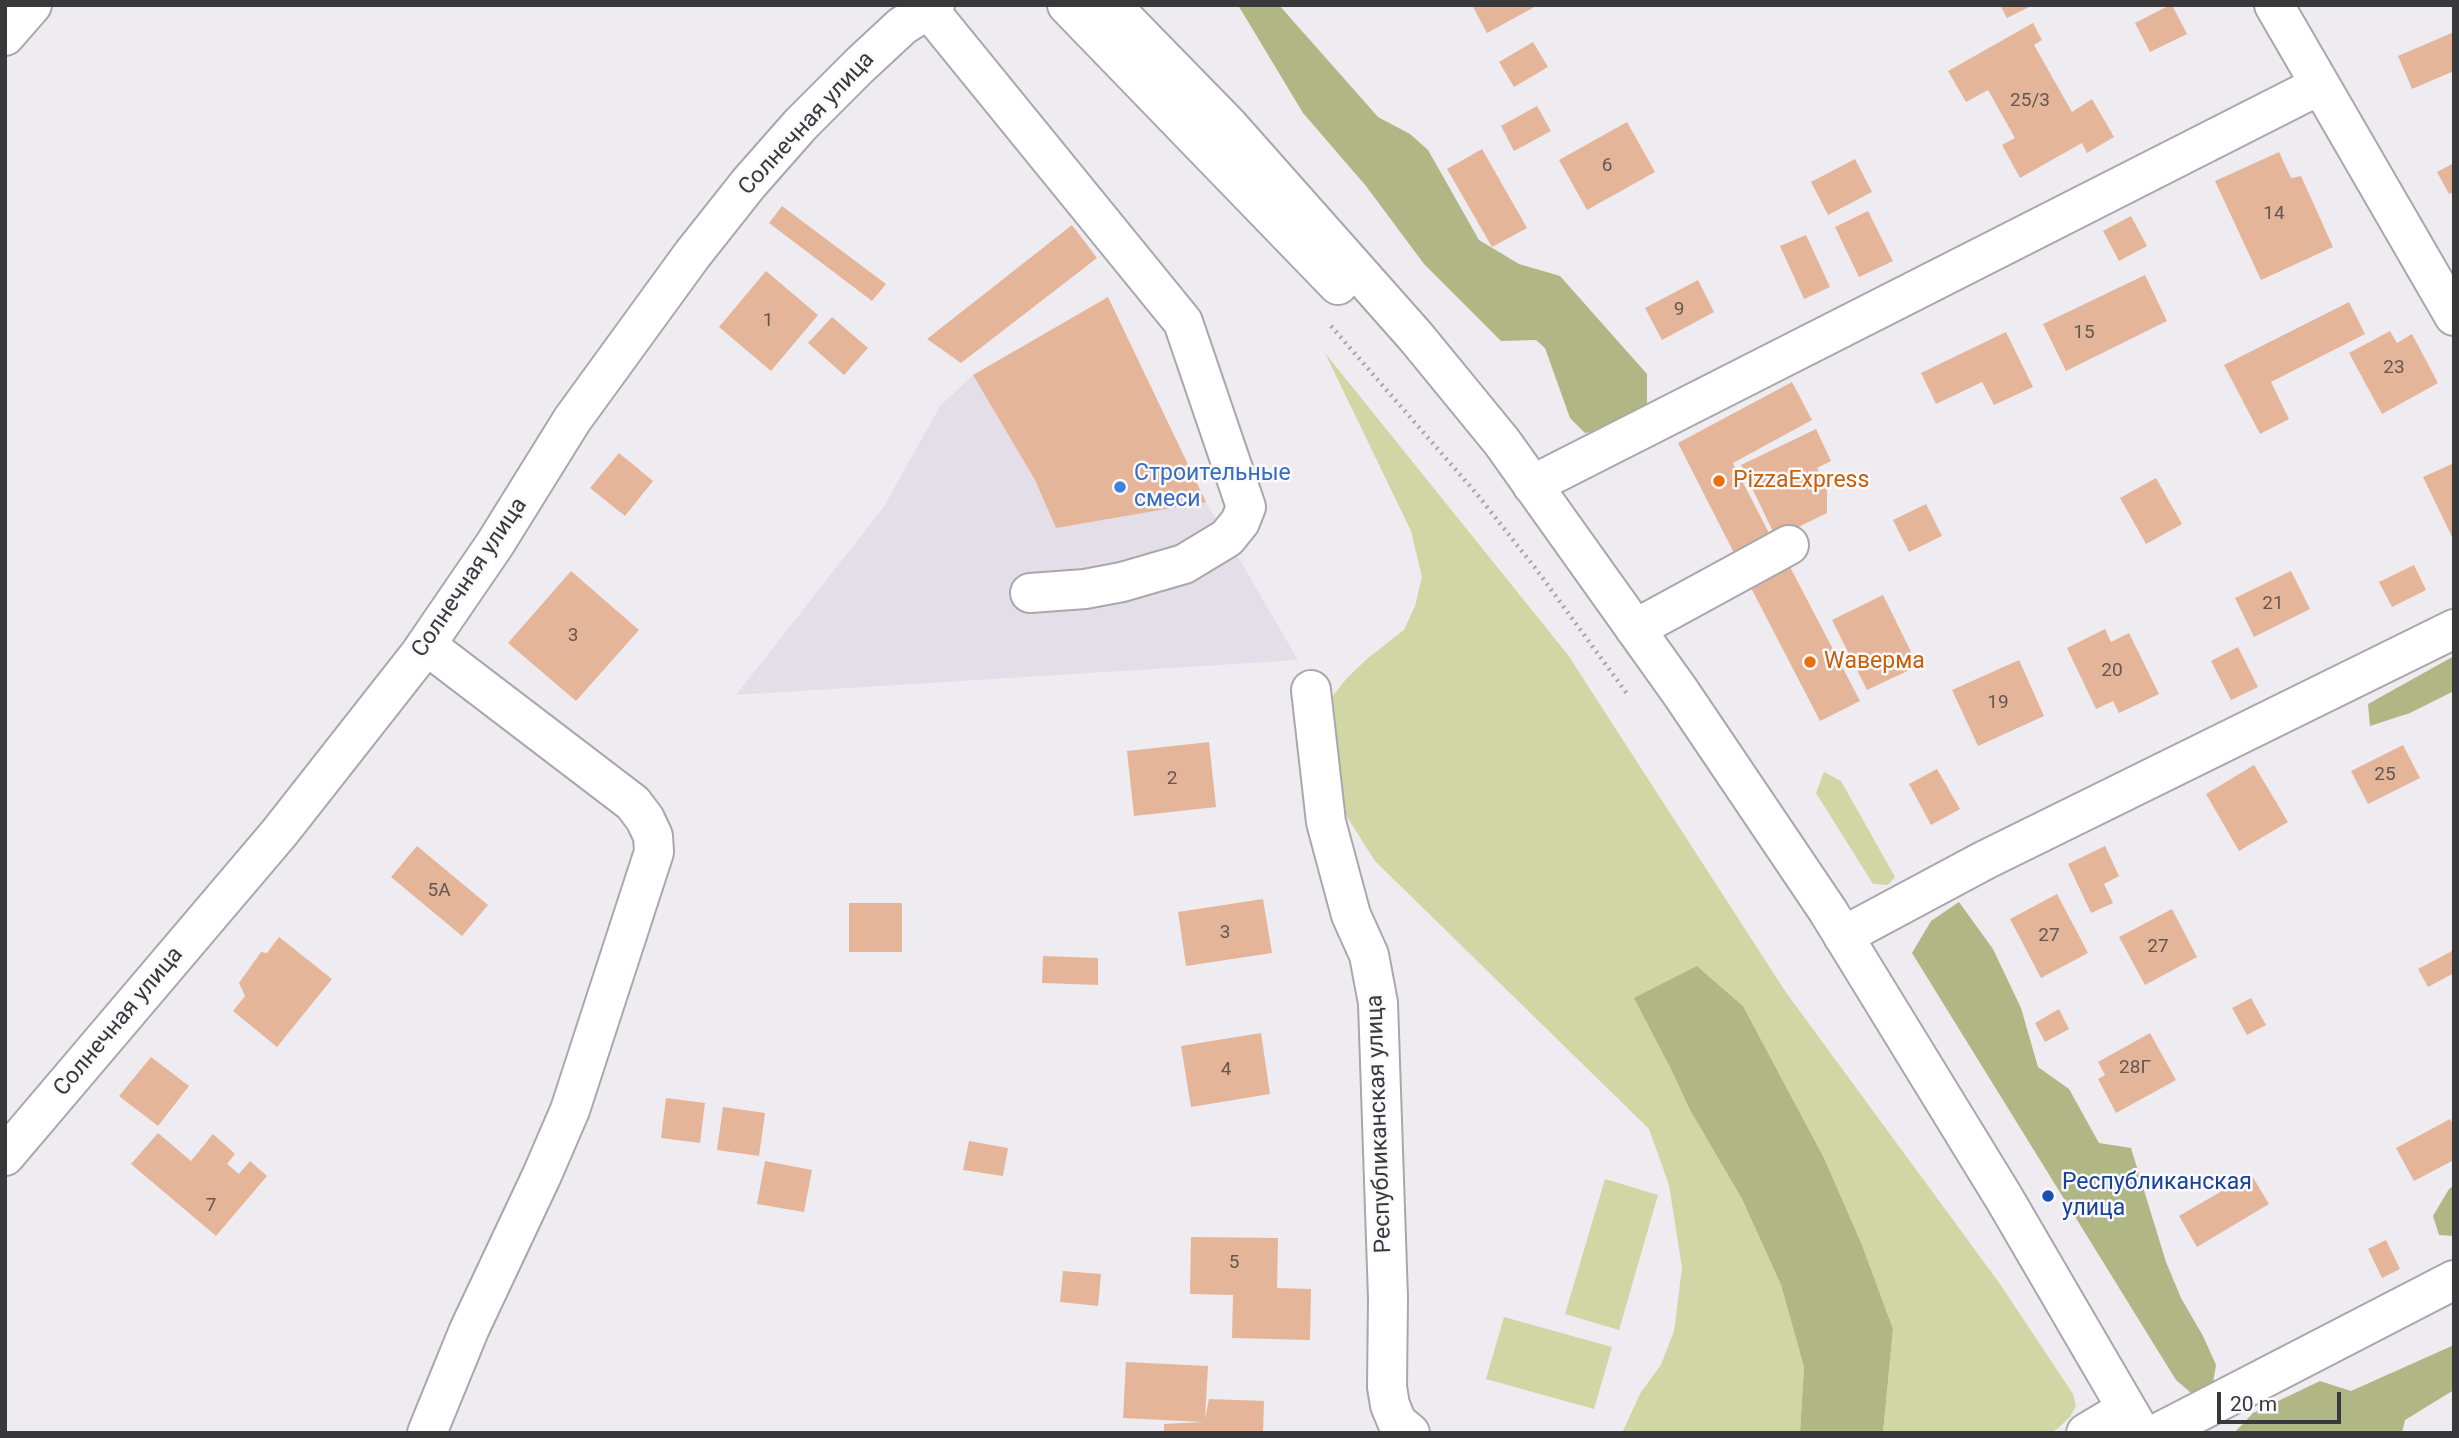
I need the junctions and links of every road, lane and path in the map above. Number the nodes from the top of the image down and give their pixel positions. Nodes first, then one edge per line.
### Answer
1 (32, 5) edge
2 (1067, 5) edge
3 (1111, 5) edge
4 (2274, 5) edge
5 (932, 7) edge
6 (5, 36) edge
7 (2320, 85) junction
8 (2454, 316) edge
9 (1324, 317) dead end
10 (1530, 482) junction
11 (1789, 545) dead end
12 (1030, 593) dead end
13 (1635, 629) junction
14 (2454, 629) edge
15 (426, 645) junction
16 (1311, 690) dead end
17 (1632, 700) dead end
18 (1843, 936) junction
19 (5, 1156) edge
20 (2454, 1280) edge
21 (2133, 1421) edge
22 (427, 1433) edge
23 (1409, 1433) edge
24 (2085, 1433) edge
25 (2158, 1433) edge

1 - 6 main road
2 - 10 main road
3 - 10 main road
4 - 7 main road
5 - 12 main road
5 - 15 main road, Солнечная улица
7 - 8 main road
7 - 10 main road
9 - 17 path
10 - 13 main road
11 - 13 main road
13 - 18 main road
14 - 18 main road
15 - 19 main road, Солнечная улица
15 - 22 main road
16 - 23 main road, Республиканская улица
18 - 21 main road
20 - 25 main road
21 - 24 main road

